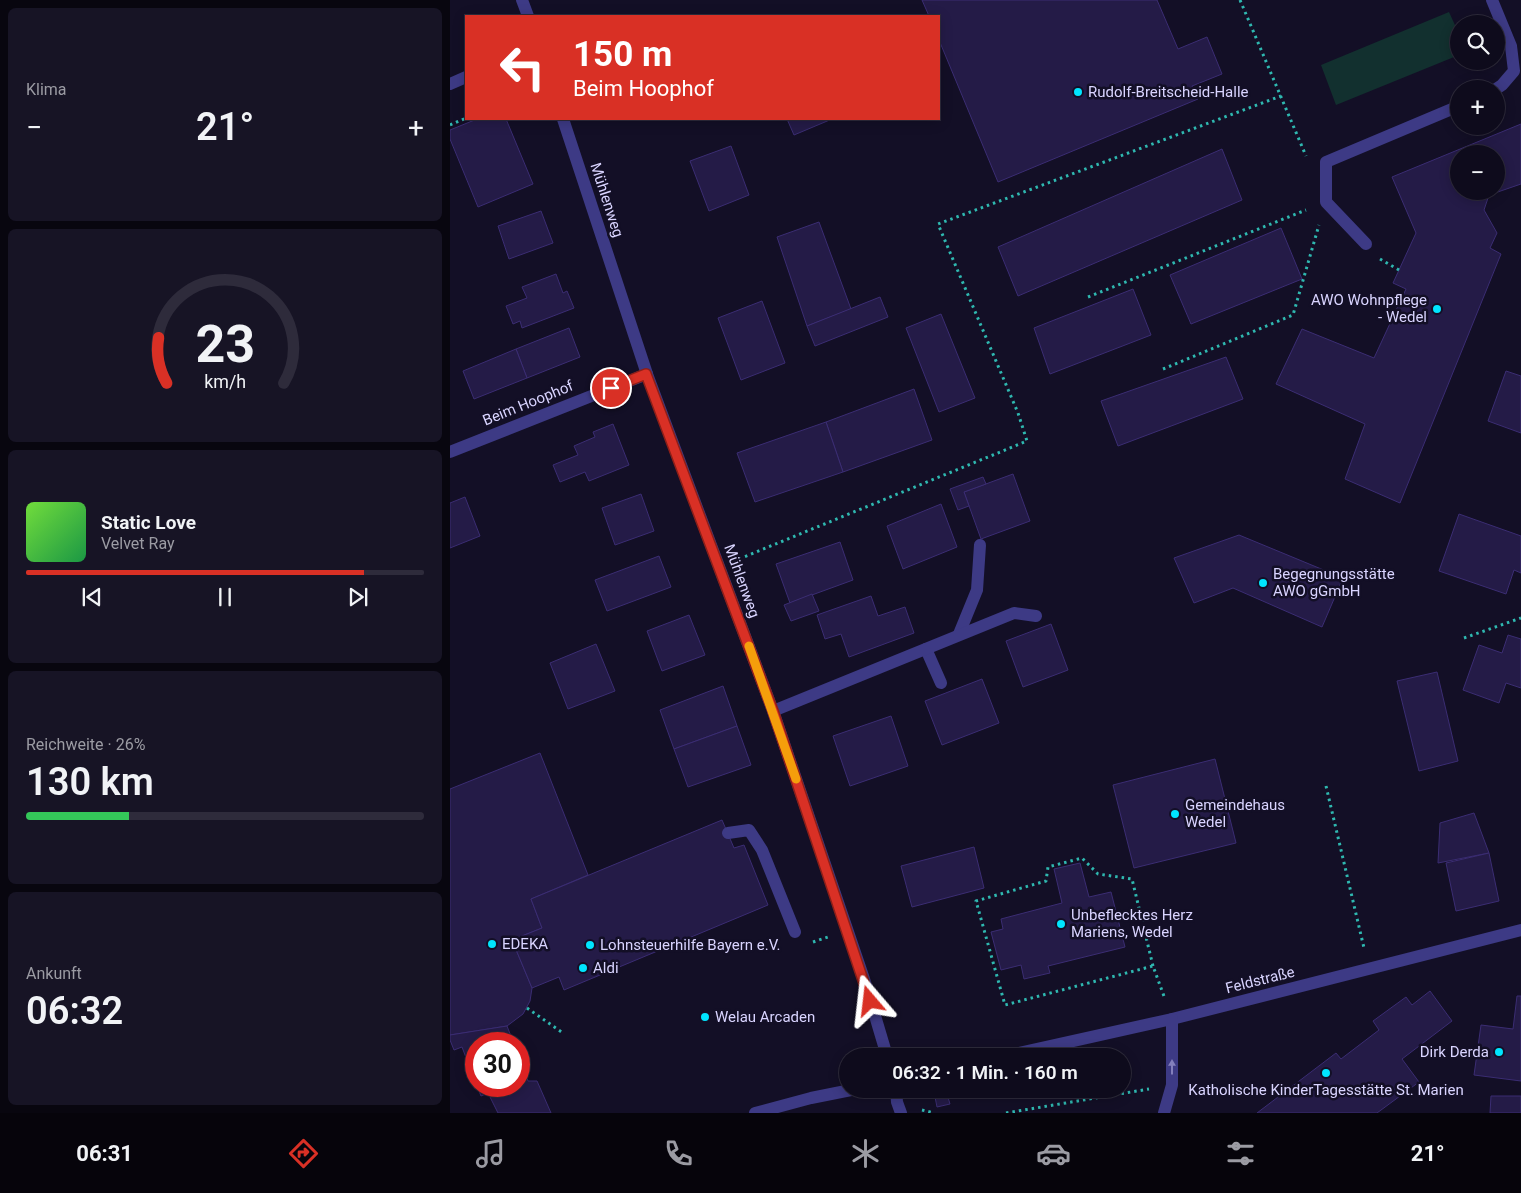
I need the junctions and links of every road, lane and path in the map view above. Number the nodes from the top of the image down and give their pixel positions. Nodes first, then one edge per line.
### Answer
1 (522, 0) edge
2 (1240, 0) edge
3 (1492, 0) edge
4 (528, 15) edge
5 (465, 77) edge
6 (1505, 82) edge
7 (450, 84) edge
8 (1281, 96) junction
9 (1450, 110) edge
10 (465, 118) edge
11 (562, 120) edge
12 (450, 125) edge
13 (1306, 157) dead end
14 (1326, 202) junction
15 (1366, 244) dead end
16 (1088, 297) dead end
17 (1163, 369) dead end
18 (646, 374) junction
19 (450, 452) edge
20 (980, 545) dead end
21 (720, 567) junction
22 (1036, 616) dead end
23 (1521, 618) edge
24 (959, 634) junction
25 (1464, 638) dead end
26 (926, 649) junction
27 (942, 683) dead end
28 (773, 711) junction
29 (1326, 786) dead end
30 (728, 833) dead end
31 (1521, 930) edge
32 (848, 931) junction
33 (795, 932) dead end
34 (810, 943) dead end
35 (1154, 966) junction
36 (1369, 968) junction
37 (527, 1008) dead end
38 (1172, 1019) junction
39 (563, 1032) dead end
40 (885, 1048) edge
41 (1042, 1048) edge
42 (1172, 1085) junction
43 (839, 1092) edge
44 (897, 1098) edge
45 (755, 1113) edge
46 (901, 1113) edge
47 (1006, 1113) edge
48 (1164, 1113) edge

1 - 4 street
2 - 8 path
3 - 6 street
5 - 7 street
8 - 13 path
8 - 21 path
9 - 14 street
10 - 12 path
11 - 18 street, Mühlenweg
14 - 15 street
14 - 16 path
14 - 17 path
18 - 19 street, Beim Hoophof
18 - 21 street, Mühlenweg
20 - 24 street
21 - 28 street, Mühlenweg
22 - 24 street
23 - 25 path
24 - 26 street
26 - 27 street
26 - 28 street
28 - 32 street, Mühlenweg
29 - 36 path
30 - 33 street
31 - 36 street, Feldstraße
32 - 34 path
32 - 40 street, Mühlenweg
35 - 35 path
35 - 38 path
36 - 38 street, Feldstraße
37 - 39 path
38 - 41 street, Feldstraße
42 -> 38 street
42 - 47 path
42 - 48 street
43 - 45 street
44 - 46 street

